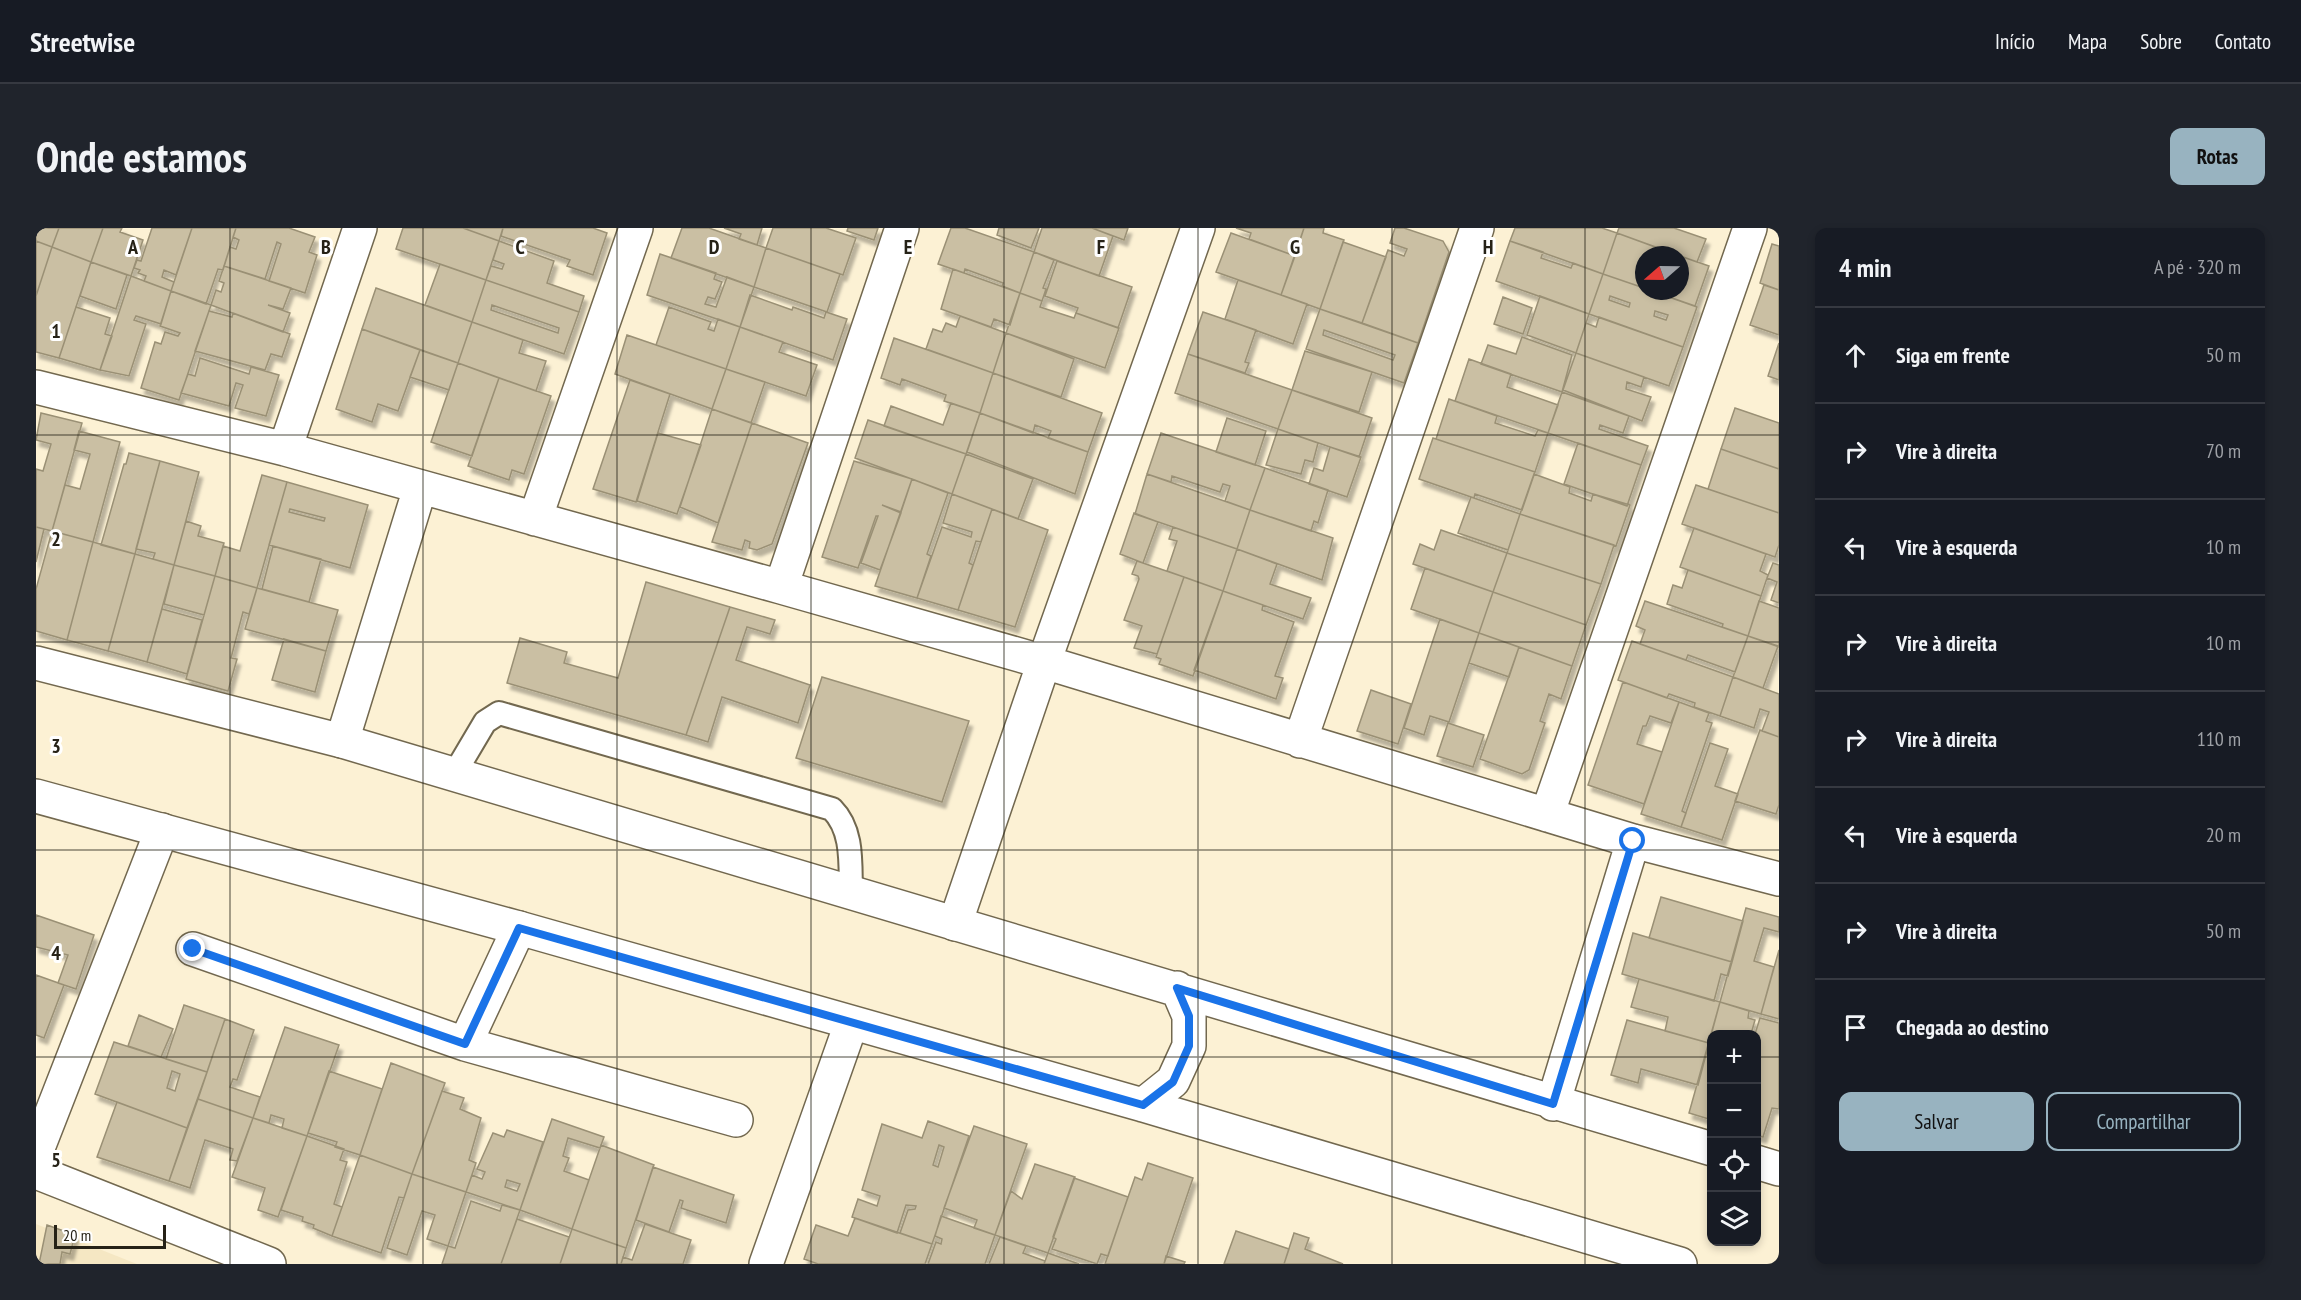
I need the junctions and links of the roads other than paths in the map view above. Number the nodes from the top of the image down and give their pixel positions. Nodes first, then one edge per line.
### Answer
1 (360, 228) edge
2 (636, 228) edge
3 (902, 228) edge
4 (1198, 228) edge
5 (1476, 228) edge
6 (1750, 228) edge
7 (36, 387) edge
8 (285, 449) junction
9 (420, 488) junction
10 (535, 519) junction
11 (781, 587) junction
12 (1044, 662) junction
13 (36, 663) edge
14 (342, 741) junction
15 (1300, 741) junction
16 (453, 776) junction
17 (36, 796) edge
18 (1547, 815) junction
19 (162, 830) junction
20 (1633, 841) junction
21 (1779, 879) edge
22 (851, 895) junction
23 (954, 924) junction
24 (519, 928) junction
25 (193, 949) dead end
26 (1177, 988) junction
27 (851, 1024) junction
28 (465, 1044) junction
29 (1553, 1104) junction
30 (1143, 1105) junction
31 (736, 1120) dead end
32 (1707, 1148) edge
33 (36, 1153) edge
34 (1761, 1164) edge
35 (1779, 1169) edge
36 (36, 1172) edge
37 (1648, 1259) edge
38 (269, 1264) edge
39 (766, 1264) edge
40 (1680, 1264) edge

1 - 8 street
2 - 10 street
3 - 11 street
4 - 12 street
5 - 15 street
6 - 18 street
7 - 8 street
8 - 9 street
9 - 10 street
9 - 14 street
10 - 11 street
11 - 12 street
12 - 15 street
12 - 23 street
13 - 14 street
14 - 16 street
15 - 18 street
16 - 22 street
16 - 22 lane
17 - 19 street
18 - 20 street
19 - 24 street
19 - 33 street
20 - 21 street
20 - 29 street
22 - 23 street
23 - 26 street
24 - 27 street
24 - 28 street
25 - 28 street
26 - 29 street
26 - 30 street
27 - 30 street
27 - 39 street
28 - 31 street
29 - 32 street
30 - 37 street
34 - 35 street
36 - 38 street
37 - 40 street

